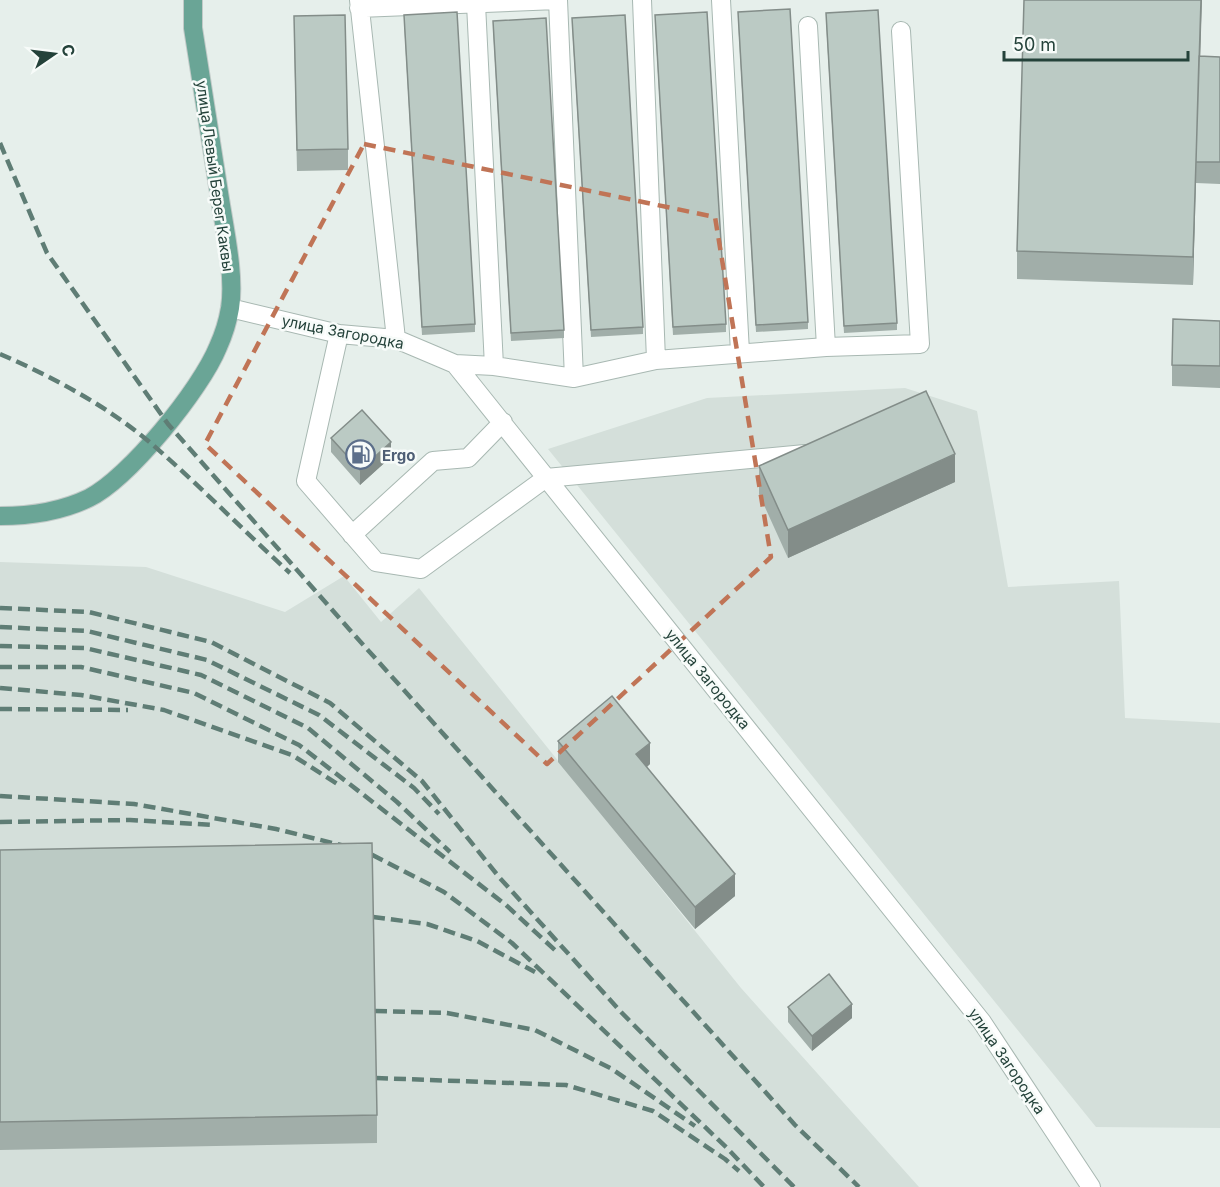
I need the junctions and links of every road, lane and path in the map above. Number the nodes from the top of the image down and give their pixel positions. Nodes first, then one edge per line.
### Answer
1 (185, 0) edge
2 (193, 0) edge
3 (557, 0) edge
4 (642, 0) edge
5 (721, 0) edge
6 (359, 4) edge
7 (476, 4) junction
8 (808, 26) dead end
9 (194, 28) junction
10 (900, 31) dead end
11 (230, 308) junction
12 (339, 334) junction
13 (396, 339) junction
14 (826, 347) junction
15 (740, 352) junction
16 (656, 360) junction
17 (455, 364) junction
18 (494, 366) junction
19 (574, 378) junction
20 (503, 422) junction
21 (814, 453) edge
22 (546, 478) junction
23 (0, 516) edge
24 (352, 535) junction
25 (1092, 1187) edge

1 - 9 main road
2 - 9 main road, улица Левый Берег Каквы
3 - 7 street
3 - 19 street
4 - 16 street
5 - 15 street
6 - 7 street
6 - 13 street
7 - 18 street
8 - 14 street
9 - 11 main road, улица Левый Берег Каквы
10 - 14 street
11 - 12 street, улица Загородка
11 - 23 main road, улица Левый Берег Каквы
12 - 13 street, улица Загородка
12 - 24 street
13 - 17 street, улица Загородка
14 - 15 street
15 - 16 street
16 - 19 street
17 - 18 street
17 - 20 street, улица Загородка
18 - 19 street
20 - 22 street, улица Загородка
20 - 24 street
21 - 22 street
22 - 24 street
22 - 25 street, улица Загородка

